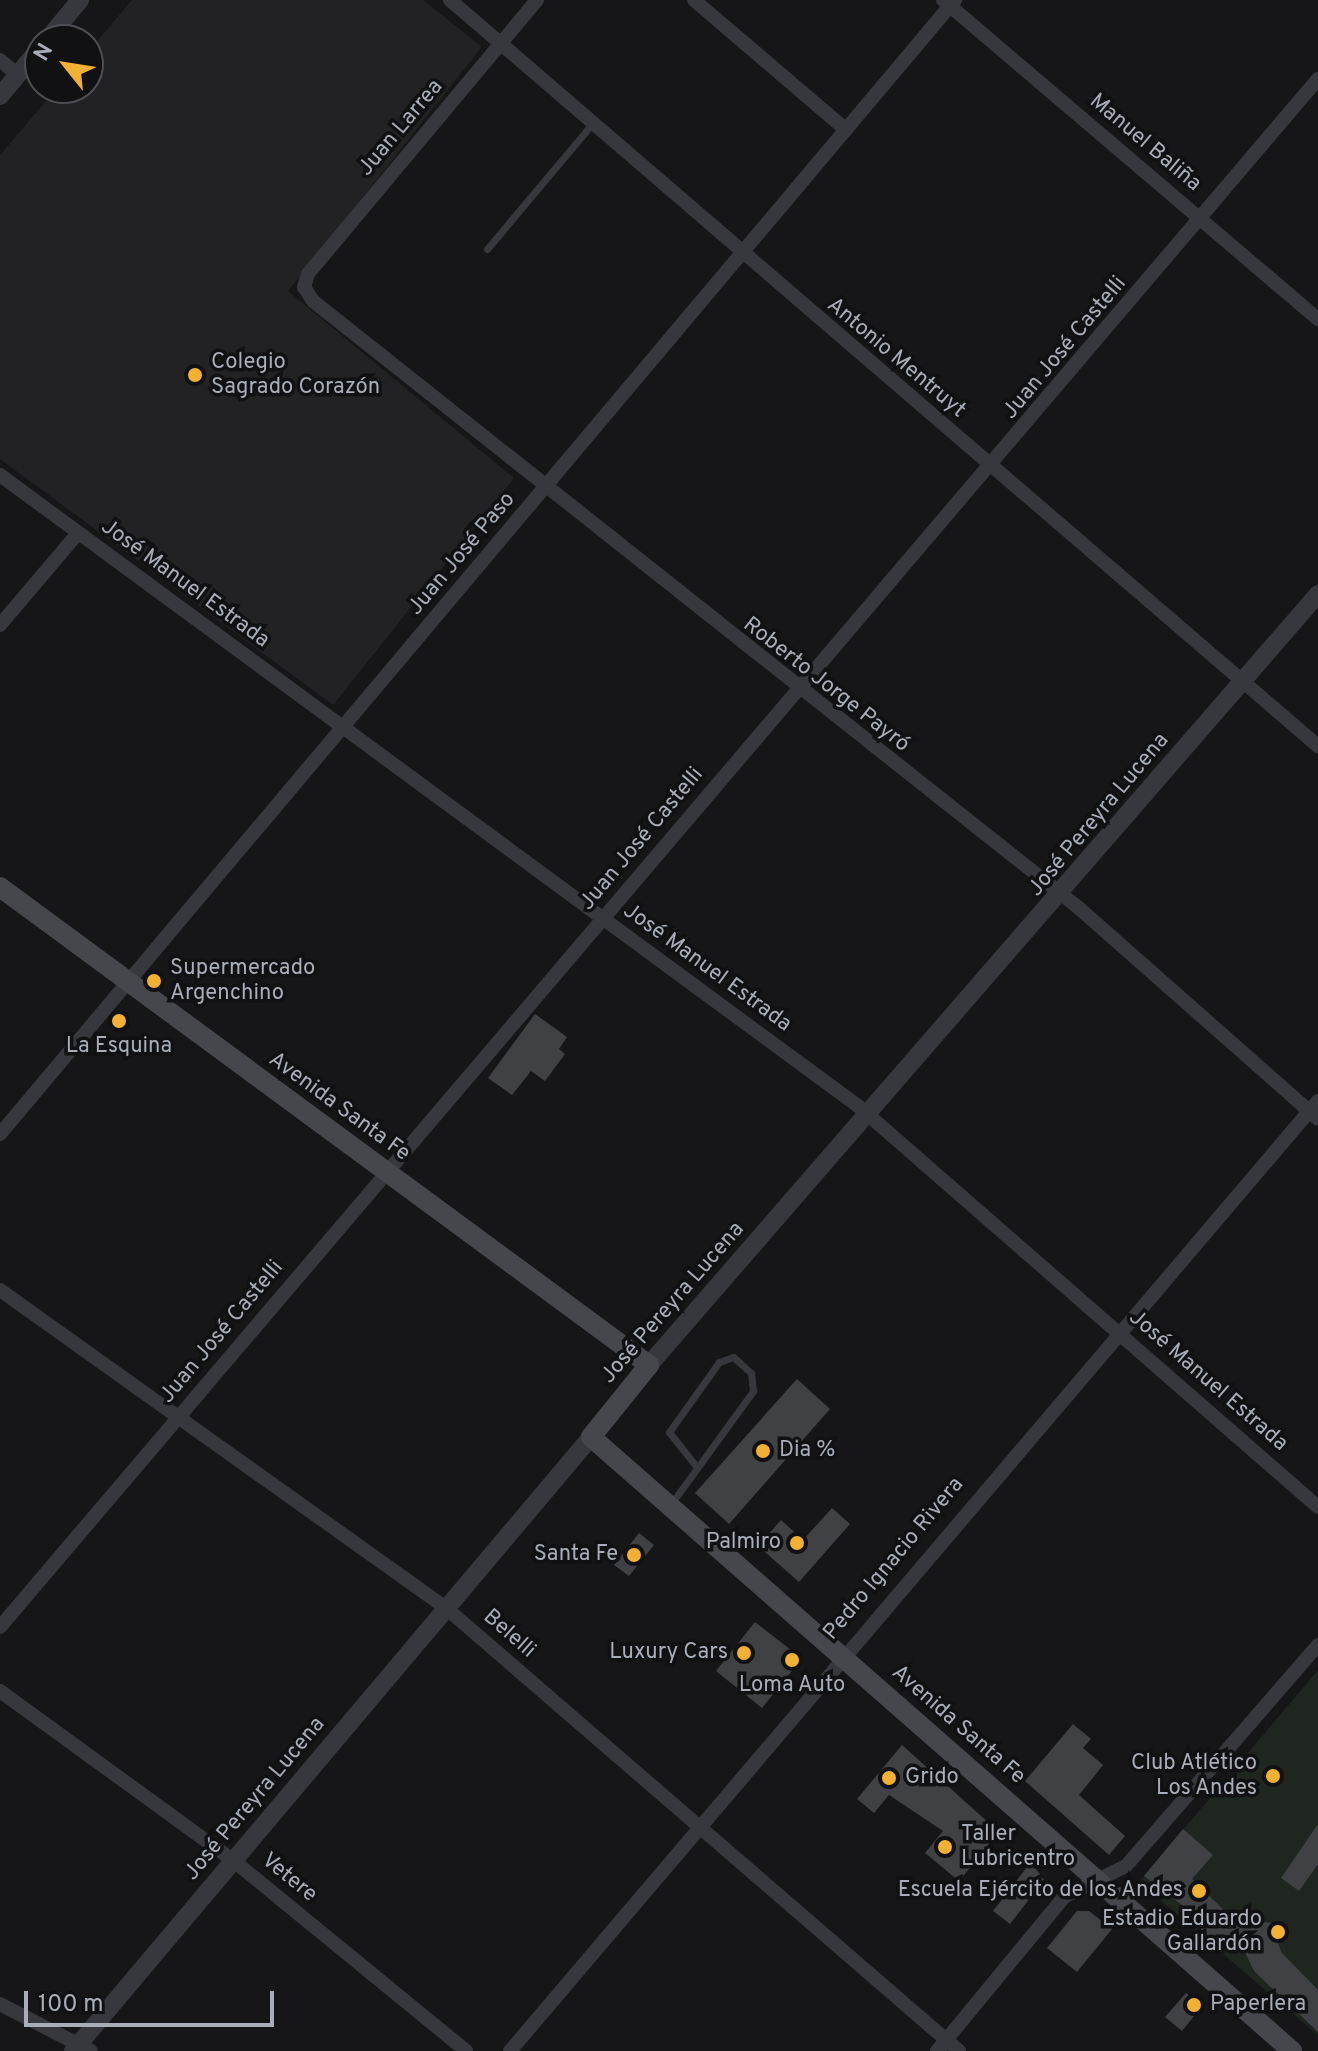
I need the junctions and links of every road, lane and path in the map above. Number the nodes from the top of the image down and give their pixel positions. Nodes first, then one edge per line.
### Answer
1 (80, 0) edge
2 (450, 0) edge
3 (537, 0) edge
4 (694, 0) edge
5 (949, 2) edge
6 (60, 24) edge
7 (500, 43) junction
8 (0, 60) edge
9 (24, 68) edge
10 (18, 75) junction
11 (1318, 79) edge
12 (0, 96) edge
13 (592, 124) junction
14 (846, 130) junction
15 (1201, 219) junction
16 (487, 249) dead end
17 (741, 256) junction
18 (304, 287) joint
19 (1318, 319) edge
20 (993, 468) junction
21 (0, 475) edge
22 (546, 487) junction
23 (78, 533) junction
24 (1318, 594) edge
25 (0, 625) edge
26 (1245, 681) junction
27 (796, 691) junction
28 (344, 728) junction
29 (1318, 746) edge
30 (0, 887) edge
31 (1062, 896) junction
32 (603, 919) junction
33 (130, 983) junction
34 (1316, 1110) edge
35 (869, 1115) junction
36 (0, 1134) edge
37 (386, 1172) junction
38 (0, 1290) edge
39 (1116, 1330) junction
40 (649, 1365) junction
41 (178, 1418) junction
42 (591, 1437) junction
43 (696, 1466) junction
44 (670, 1506) junction
45 (1318, 1507) edge
46 (446, 1608) junction
47 (0, 1627) edge
48 (1318, 1645) edge
49 (841, 1655) junction
50 (0, 1691) edge
51 (698, 1827) junction
52 (234, 1861) junction
53 (1102, 1881) junction
54 (0, 2004) edge
55 (942, 2046) edge
56 (81, 2048) edge
57 (466, 2051) edge
58 (510, 2051) edge
59 (959, 2051) edge
60 (1292, 2051) edge

1 - 6 street
2 - 7 street, Antonio Mentruyt
3 - 7 street, Juan Larrea
4 - 14 street
5 - 14 street, Juan José Paso
5 - 15 street, Manuel Baliña
7 - 13 street, Antonio Mentruyt
7 - 18 street, Juan Larrea
8 - 10 street
9 - 10 street
10 - 12 street
11 - 15 street, Juan José Castelli
13 - 16 lane
13 - 17 street, Antonio Mentruyt
14 - 17 street, Juan José Paso
15 - 19 street, Manuel Baliña
15 - 20 street, Juan José Castelli
17 - 20 street, Antonio Mentruyt
17 - 22 street, Juan José Paso
18 - 22 street, Roberto Jorge Payró
20 - 26 street, Antonio Mentruyt
20 - 27 street, Juan José Castelli
21 - 23 street, José Manuel Estrada
22 - 27 street, Roberto Jorge Payró
22 - 28 street, Juan José Paso
23 - 25 street
23 - 28 street, José Manuel Estrada
24 - 26 street, José Pereyra Lucena
26 - 29 street, Antonio Mentruyt
26 - 31 street, José Pereyra Lucena
27 - 31 street, Roberto Jorge Payró
27 - 32 street, Juan José Castelli
28 - 32 street, José Manuel Estrada
28 - 33 street, Juan José Paso
30 - 33 main road, Avenida Santa Fe
31 - 34 street, Roberto Jorge Payró
31 - 35 street, José Pereyra Lucena
32 - 35 street, José Manuel Estrada
32 - 37 street, Juan José Castelli
33 - 36 street, Juan José Paso
33 - 37 main road, Avenida Santa Fe
34 - 39 street, Pedro Ignacio Rivera
35 - 39 street, José Manuel Estrada
35 - 40 street, José Pereyra Lucena
37 - 40 main road, Avenida Santa Fe
37 - 41 street, Juan José Castelli
38 - 41 street, Belelli
39 - 45 street, José Manuel Estrada
39 - 49 street, Pedro Ignacio Rivera
40 - 42 main road, José Pereyra Lucena
41 - 46 street, Belelli
41 - 47 street, Juan José Castelli
42 - 44 main road, Avenida Santa Fe
42 - 46 street, José Pereyra Lucena
43 - 43 lane
43 - 44 lane
44 - 49 main road, Avenida Santa Fe
46 - 51 street, Belelli
46 - 52 street, José Pereyra Lucena
48 - 53 street
49 - 51 street, Pedro Ignacio Rivera
49 - 53 main road, Avenida Santa Fe
50 - 52 street, Vetere
51 - 55 street, Belelli
51 - 58 street, Pedro Ignacio Rivera
52 - 56 street, José Pereyra Lucena
52 - 57 street, Vetere
53 - 55 street
53 - 60 main road, Avenida Santa Fe
54 - 56 street
55 - 59 street, Belelli

